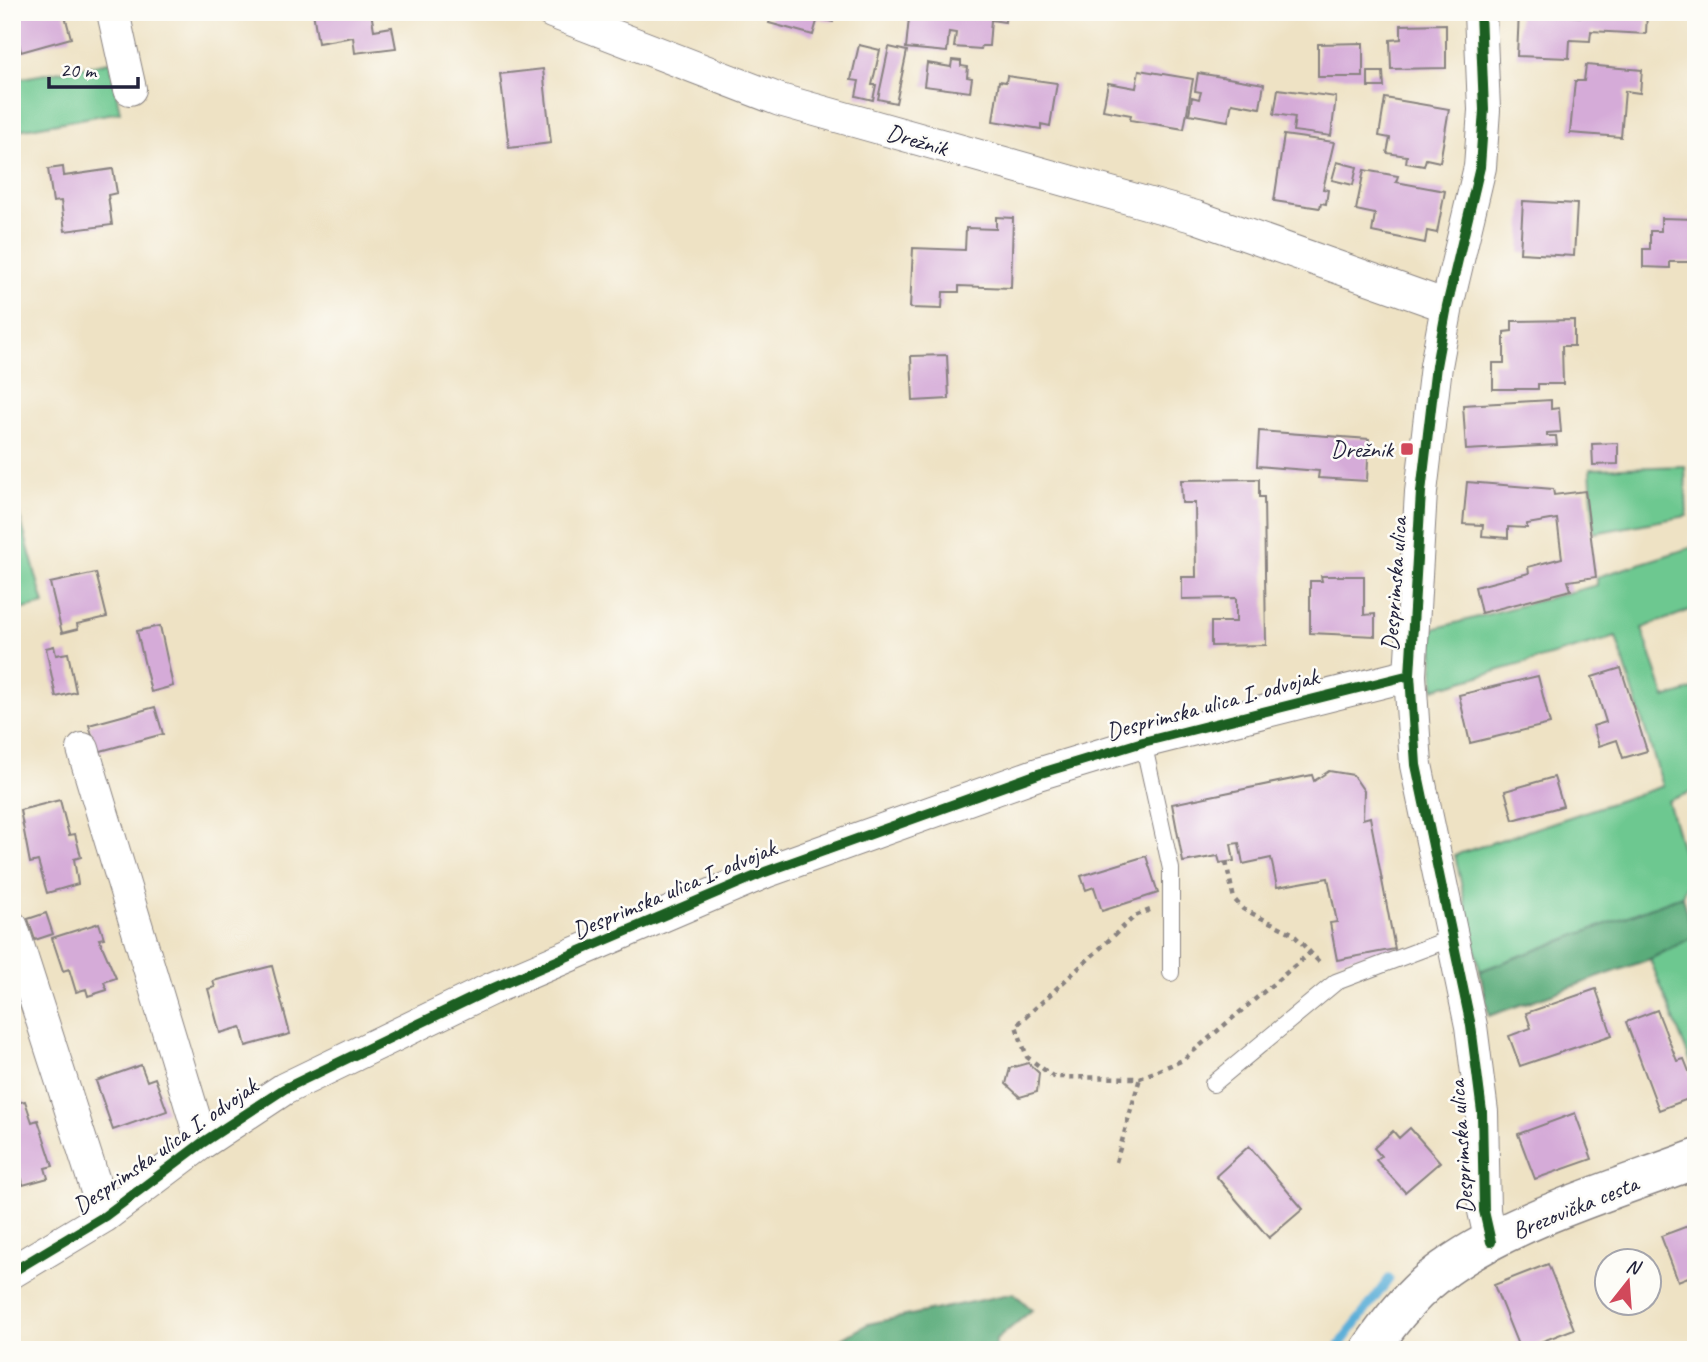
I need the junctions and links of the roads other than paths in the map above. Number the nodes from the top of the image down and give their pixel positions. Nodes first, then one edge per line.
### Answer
1 (113, 12) edge
2 (552, 12) edge
3 (1480, 12) edge
4 (130, 89) dead end
5 (1447, 306) junction
6 (1410, 675) junction
7 (1143, 742) junction
8 (83, 749) dead end
9 (12, 927) edge
10 (1452, 938) junction
11 (1171, 973) dead end
12 (1213, 1084) dead end
13 (202, 1143) junction
14 (1696, 1158) edge
15 (105, 1216) junction
16 (1491, 1242) junction
17 (12, 1272) edge
18 (1370, 1350) edge

1 - 4 street
2 - 5 street, Drežnik
3 - 5 street, Desprimska ulica
5 - 6 street, Desprimska ulica
6 - 7 street, Desprimska ulica I. odvojak
6 - 10 street, Desprimska ulica
7 - 11 lane
7 - 13 street, Desprimska ulica I. odvojak
8 - 13 street, Desprimska ulica I. odvojak
9 - 15 street, Desprimska ulica I. odvojak
10 - 12 lane
10 - 16 street, Desprimska ulica
13 - 15 street, Desprimska ulica I. odvojak
14 - 16 main road, Brezovička cesta
15 - 17 street, Desprimska ulica I. odvojak
16 - 18 main road, Brezovička cesta

